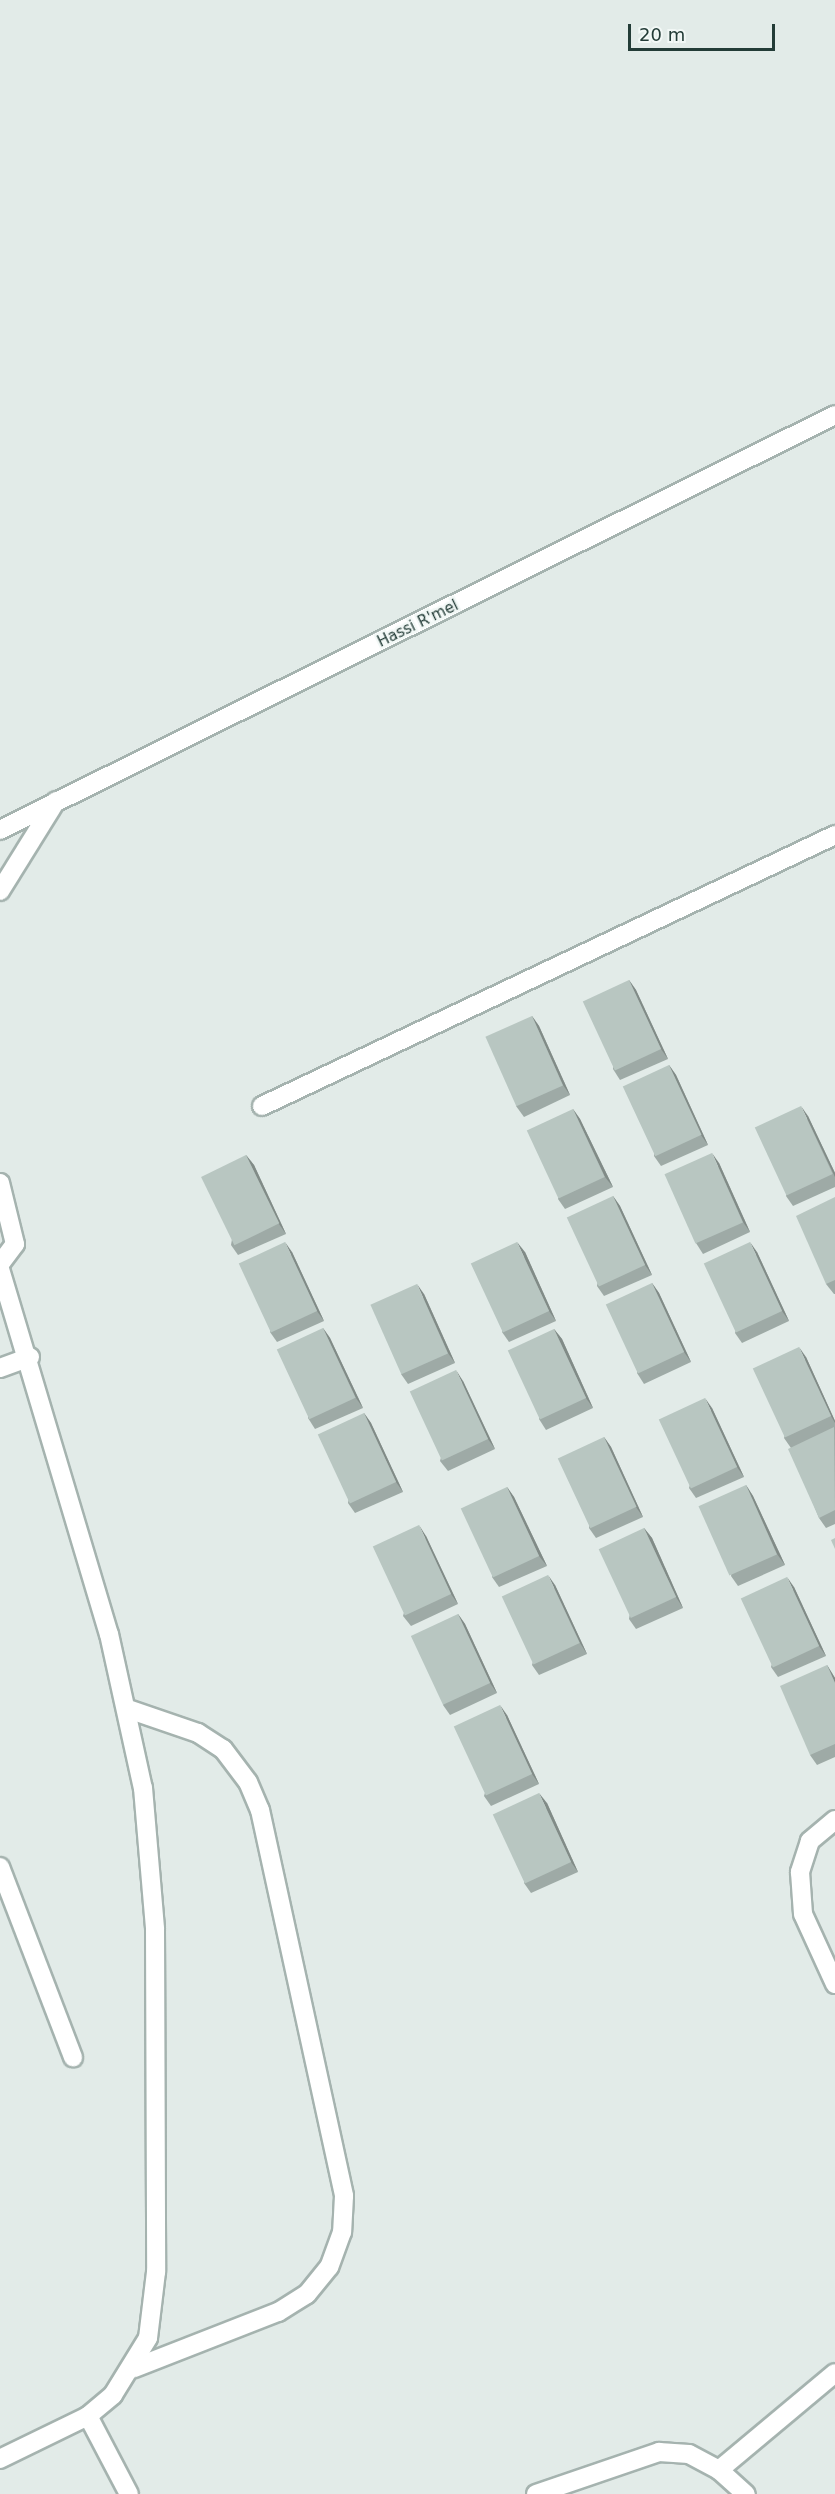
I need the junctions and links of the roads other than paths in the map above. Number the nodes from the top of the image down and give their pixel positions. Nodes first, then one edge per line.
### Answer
1 (835, 415) edge
2 (56, 801) junction
3 (0, 830) edge
4 (835, 835) edge
5 (0, 891) edge
6 (262, 1106) dead end
7 (0, 1183) edge
8 (0, 1264) edge
9 (0, 1269) edge
10 (30, 1357) junction
11 (0, 1368) edge
12 (128, 1709) junction
13 (835, 1820) edge
14 (0, 1867) edge
15 (835, 1984) edge
16 (74, 2057) dead end
17 (134, 2368) junction
18 (835, 2373) edge
19 (88, 2416) junction
20 (0, 2459) edge
21 (719, 2470) junction
22 (129, 2494) edge
23 (536, 2494) edge
24 (746, 2494) edge

1 - 2 street, Hassi R'mel
2 - 3 street, Hassi R'mel
2 - 5 street
4 - 6 street
7 - 8 street
9 - 10 street
10 - 11 street
10 - 12 street
12 - 17 street
12 - 17 street
13 - 15 street
14 - 16 street
17 - 19 street
18 - 21 street
19 - 20 street
19 - 22 street
21 - 23 street
21 - 24 street

